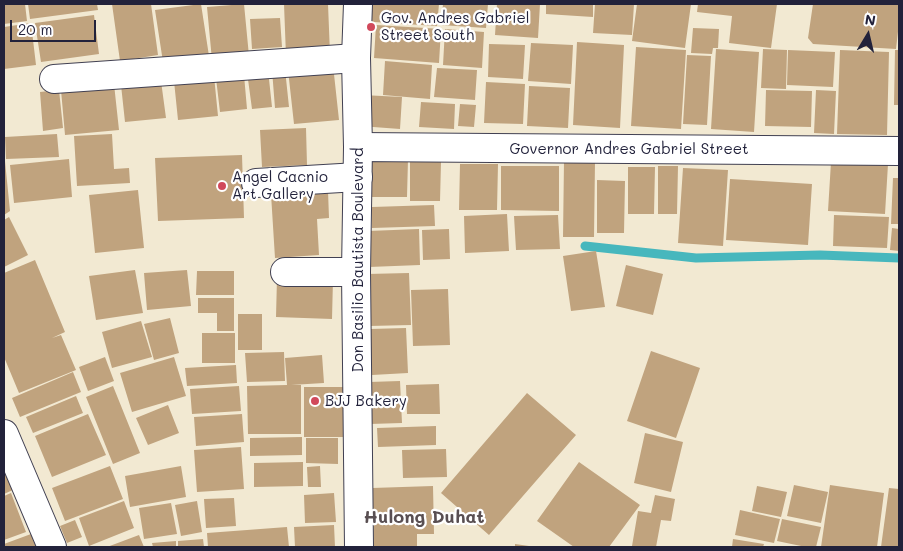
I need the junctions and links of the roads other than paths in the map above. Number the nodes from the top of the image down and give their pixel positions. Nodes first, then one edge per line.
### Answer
1 (358, 4) edge
2 (356, 58) junction
3 (54, 79) dead end
4 (358, 147) junction
5 (899, 152) edge
6 (358, 177) junction
7 (256, 183) dead end
8 (285, 272) dead end
9 (356, 272) junction
10 (4, 434) edge
11 (52, 547) edge
12 (359, 547) edge

1 - 2 street, Don Basilio Bautista Boulevard
2 - 3 street
2 - 4 street, Don Basilio Bautista Boulevard
4 - 5 street, Governor Andres Gabriel Street
4 - 6 street, Don Basilio Bautista Boulevard
6 - 7 street
6 - 9 street, Don Basilio Bautista Boulevard
8 - 9 street
9 - 12 street, Don Basilio Bautista Boulevard
10 - 11 street

